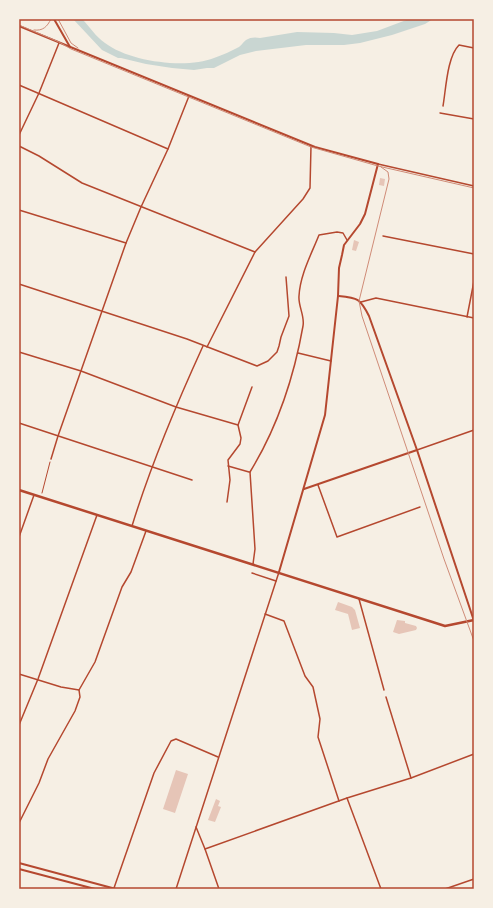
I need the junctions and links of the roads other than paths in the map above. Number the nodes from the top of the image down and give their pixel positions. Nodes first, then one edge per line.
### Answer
1 (54, 19) edge
2 (19, 26) edge
3 (59, 43) junction
4 (71, 48) junction
5 (474, 48) edge
6 (19, 85) edge
7 (39, 93) junction
8 (189, 96) junction
9 (443, 106) dead end
10 (440, 113) dead end
11 (474, 119) edge
12 (19, 135) edge
13 (19, 146) edge
14 (311, 146) junction
15 (168, 149) junction
16 (378, 164) junction
17 (474, 186) edge
18 (141, 208) junction
19 (19, 210) edge
20 (383, 236) dead end
21 (347, 241) junction
22 (126, 244) junction
23 (255, 252) junction
24 (474, 254) edge
25 (286, 277) dead end
26 (474, 281) edge
27 (19, 284) edge
28 (338, 296) junction
29 (361, 302) junction
30 (103, 311) junction
31 (467, 316) junction
32 (474, 318) edge
33 (202, 346) junction
34 (207, 347) junction
35 (19, 352) edge
36 (298, 353) junction
37 (332, 361) junction
38 (81, 372) junction
39 (252, 387) dead end
40 (176, 407) junction
41 (19, 423) edge
42 (238, 425) junction
43 (474, 430) edge
44 (58, 436) junction
45 (417, 450) junction
46 (51, 459) road end
47 (228, 466) junction
48 (152, 468) junction
49 (250, 472) junction
50 (192, 480) dead end
51 (318, 484) junction
52 (304, 489) junction
53 (19, 490) edge
54 (34, 495) junction
55 (227, 502) dead end
56 (420, 507) dead end
57 (97, 515) junction
58 (132, 526) junction
59 (146, 531) junction
60 (19, 537) edge
61 (253, 564) junction
62 (278, 572) junction
63 (252, 573) dead end
64 (276, 581) junction
65 (359, 599) junction
66 (265, 614) junction
67 (474, 620) edge
68 (19, 674) edge
69 (38, 679) junction
70 (79, 690) junction
71 (384, 690) dead end
72 (386, 697) dead end
73 (19, 724) edge
74 (474, 754) edge
75 (218, 757) junction
76 (411, 778) junction
77 (347, 798) junction
78 (339, 801) junction
79 (19, 823) edge
80 (196, 828) junction
81 (205, 849) junction
82 (19, 863) edge
83 (19, 869) edge
84 (474, 879) edge
85 (95, 889) edge
86 (115, 889) edge
87 (176, 889) edge
88 (219, 889) edge
89 (380, 889) edge
90 (445, 889) edge

1 - 4 street
2 - 3 street
3 - 4 street
3 - 7 street
4 - 8 street
5 - 9 street
6 - 7 street
7 - 12 street
7 - 15 street
8 - 14 street
8 - 15 street
10 - 11 street
13 - 18 street
14 - 16 street
14 - 23 street
15 - 18 street
16 - 17 street
16 - 21 street
18 - 22 street
18 - 23 street
19 - 22 street
20 - 24 street
21 - 28 street
21 - 36 street
22 - 30 street
23 - 34 street
25 - 34 street
26 - 31 street
27 - 30 street
28 - 29 street
28 - 37 street
29 - 31 street
29 - 45 street
30 - 33 street
30 - 38 street
31 - 32 street
33 - 34 street
33 - 40 street
35 - 38 street
36 - 37 street
36 - 49 street
37 - 52 street
38 - 40 street
38 - 44 street
39 - 42 street
40 - 42 street
40 - 48 street
41 - 44 street
42 - 47 street
43 - 45 street
44 - 46 street
44 - 48 street
45 - 51 street
45 - 67 street
47 - 49 street
47 - 55 street
48 - 50 street
48 - 58 street
49 - 61 street
51 - 52 street
51 - 56 street
52 - 62 street
53 - 54 main road
54 - 57 main road
54 - 60 street
57 - 58 main road
57 - 69 street
58 - 59 main road
59 - 61 main road
59 - 70 street
61 - 62 main road
62 - 64 street
62 - 65 main road
63 - 64 street
64 - 66 street
65 - 67 main road
65 - 71 street
66 - 75 street
66 - 78 street
68 - 69 street
69 - 70 street
69 - 73 street
70 - 79 street
72 - 76 street
74 - 76 street
75 - 80 street
75 - 86 street
76 - 77 street
77 - 78 street
77 - 89 street
78 - 81 street
80 - 81 street
80 - 87 street
81 - 88 street
82 - 86 street
83 - 85 street
84 - 90 street

